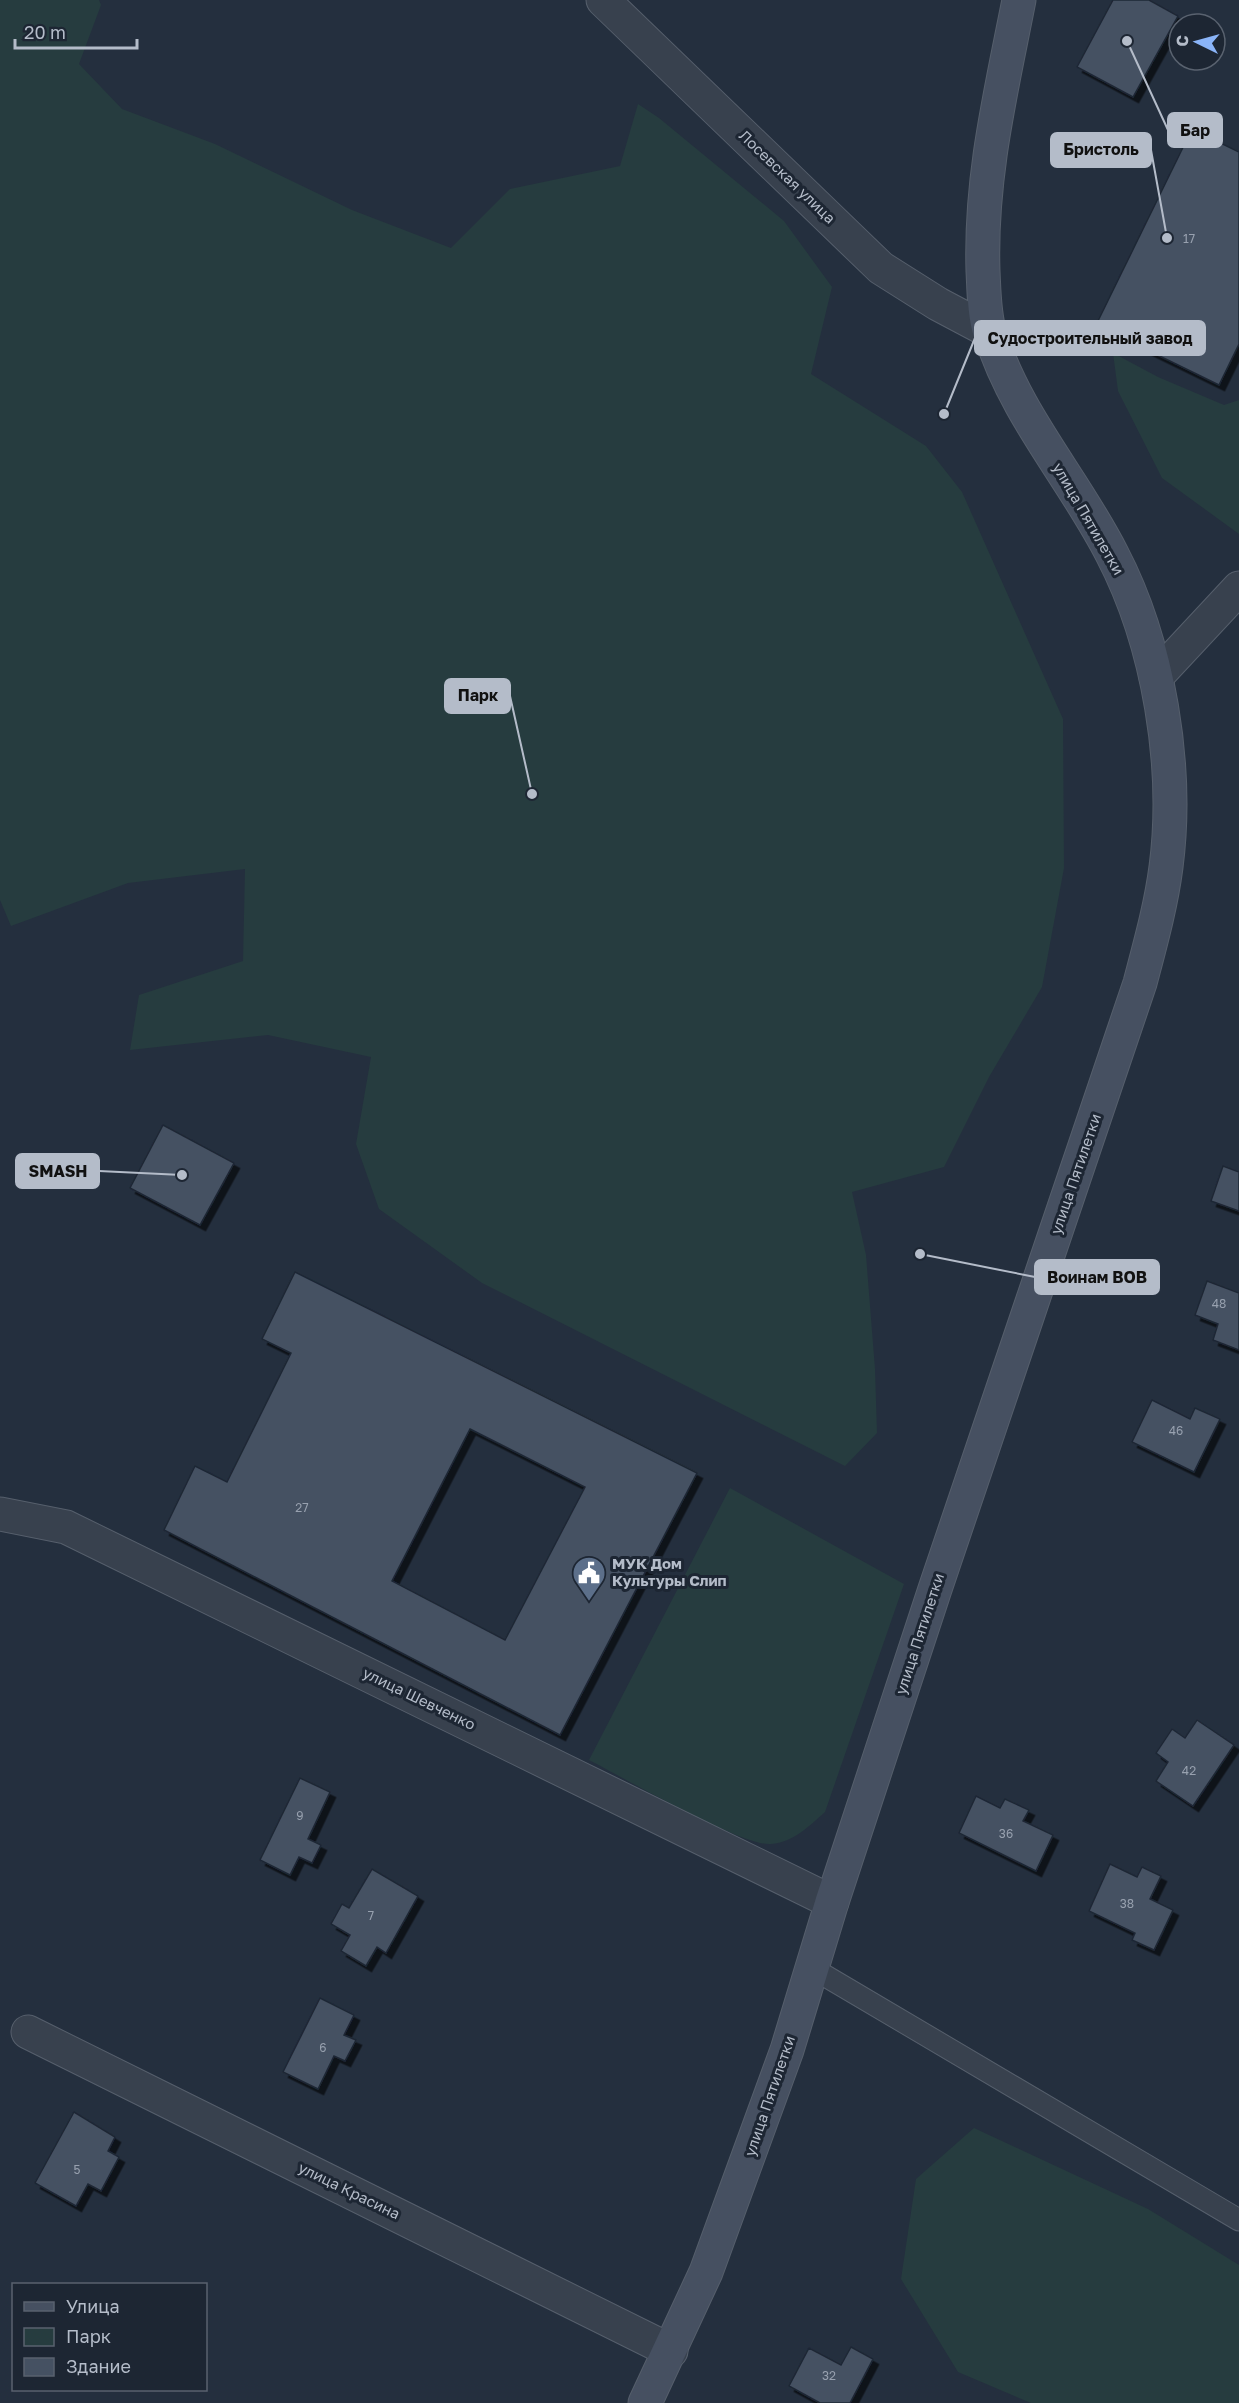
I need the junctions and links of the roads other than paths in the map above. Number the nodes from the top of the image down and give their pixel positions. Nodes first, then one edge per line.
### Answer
1 (603, 0) edge
2 (1019, 0) edge
3 (989, 331) junction
4 (1239, 588) edge
5 (1156, 677) junction
6 (0, 1514) edge
7 (832, 1902) junction
8 (812, 1968) junction
9 (28, 2032) dead end
10 (1239, 2220) edge
11 (670, 2351) junction
12 (645, 2403) edge

1 - 3 street, Лосевская улица
2 - 3 main road, улица Пятилетки
3 - 5 main road, улица Пятилетки
4 - 5 street
5 - 7 main road, улица Пятилетки
6 - 7 street, улица Шевченко
7 - 8 main road, улица Пятилетки
8 - 10 lane
8 - 11 main road, улица Пятилетки
9 - 11 street, улица Красина
11 - 12 main road, улица Пятилетки

